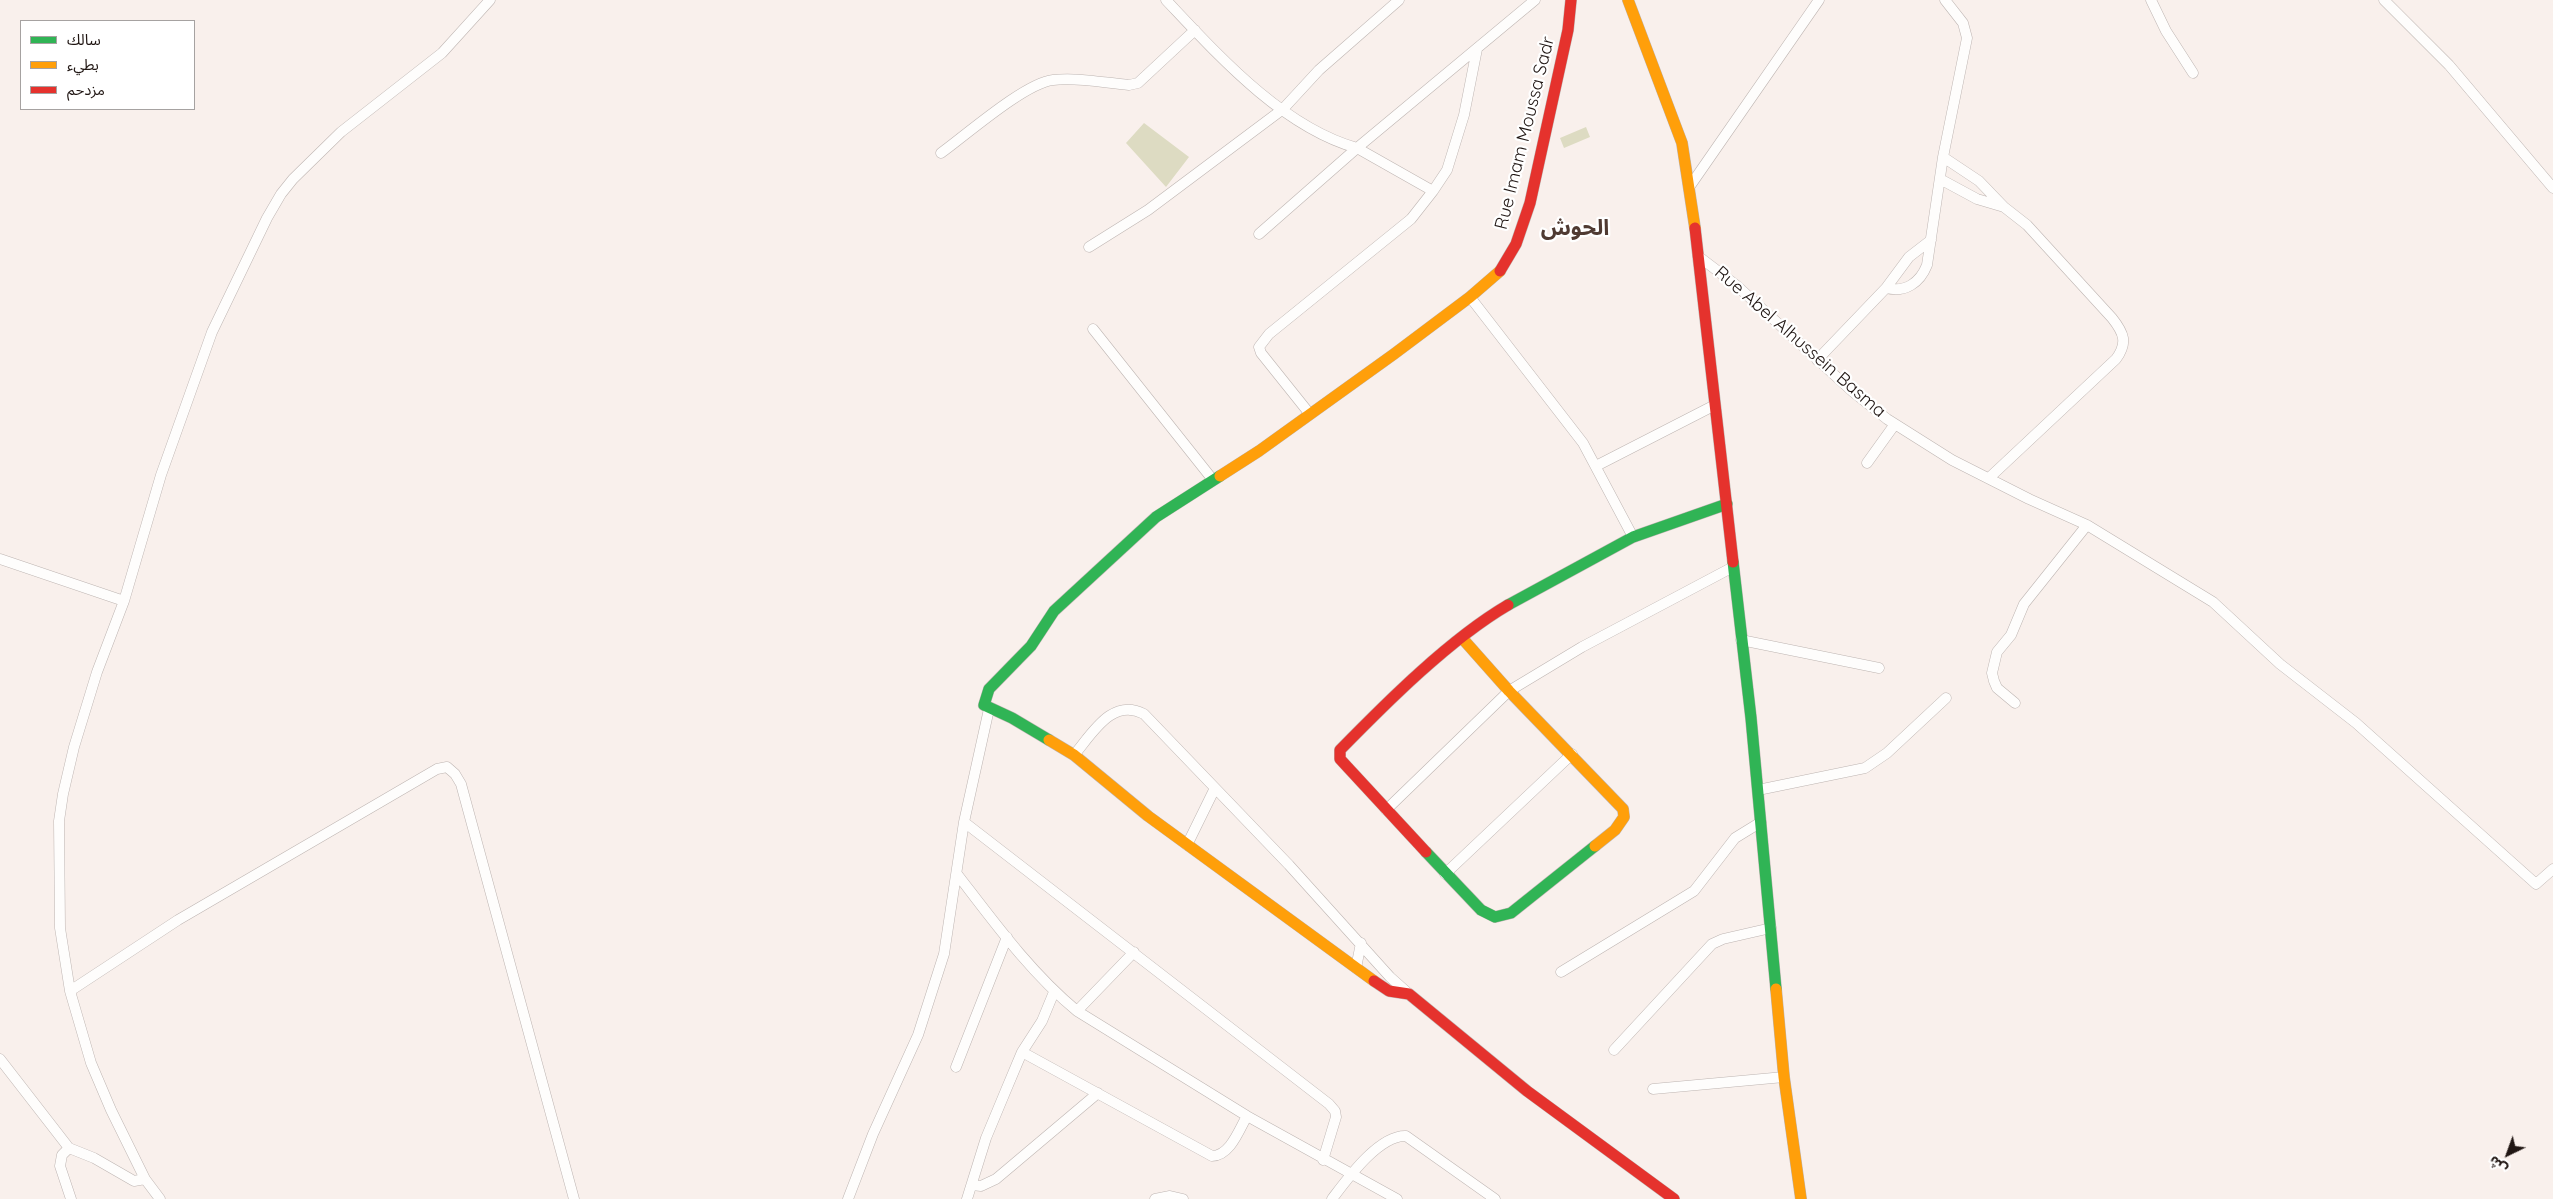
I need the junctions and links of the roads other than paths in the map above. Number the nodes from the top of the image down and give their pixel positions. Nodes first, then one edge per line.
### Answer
1 (490, 0) edge
2 (1166, 0) edge
3 (1399, 0) edge
4 (1535, 0) edge
5 (1571, 0) edge
6 (1628, 0) edge
7 (1819, 0) edge
8 (1945, 0) edge
9 (2151, 0) edge
10 (2384, 0) edge
11 (1194, 30) junction
12 (1478, 49) junction
13 (2193, 73) dead end
14 (1282, 109) junction
15 (1357, 148) junction
16 (941, 153) dead end
17 (1943, 157) junction
18 (1940, 179) junction
19 (1690, 186) junction
20 (2553, 188) edge
21 (1433, 191) junction
22 (2004, 207) junction
23 (1259, 234) dead end
24 (1930, 240) junction
25 (1089, 247) dead end
26 (1698, 256) junction
27 (1886, 288) junction
28 (1470, 297) junction
29 (1092, 329) dead end
30 (1817, 360) junction
31 (1715, 405) junction
32 (1308, 413) junction
33 (1895, 424) junction
34 (1867, 463) dead end
35 (1596, 466) junction
36 (1989, 478) junction
37 (1212, 480) junction
38 (1727, 504) junction
39 (2087, 525) junction
40 (1633, 537) junction
41 (0, 559) edge
42 (1733, 567) junction
43 (124, 601) junction
44 (1462, 638) junction
45 (1742, 640) junction
46 (1879, 668) dead end
47 (1509, 691) junction
48 (1946, 698) dead end
49 (2015, 703) dead end
50 (988, 709) junction
51 (1572, 754) junction
52 (1074, 756) junction
53 (1215, 788) junction
54 (1758, 790) junction
55 (1386, 810) junction
56 (964, 822) junction
57 (1761, 822) junction
58 (1187, 845) junction
59 (2553, 869) edge
60 (957, 874) junction
61 (1446, 874) junction
62 (1770, 928) junction
63 (1007, 937) junction
64 (1361, 943) junction
65 (1134, 952) junction
66 (1356, 968) junction
67 (1561, 972) dead end
68 (70, 991) junction
69 (1054, 992) junction
70 (1409, 994) junction
71 (1077, 1011) junction
72 (1614, 1050) dead end
73 (1022, 1052) junction
74 (0, 1059) edge
75 (956, 1067) dead end
76 (1784, 1077) junction
77 (1653, 1089) dead end
78 (1098, 1093) junction
79 (1247, 1116) junction
80 (69, 1148) junction
81 (1323, 1160) junction
82 (1350, 1175) junction
83 (145, 1179) junction
84 (972, 1185) junction
85 (71, 1199) edge
86 (160, 1199) edge
87 (574, 1199) edge
88 (848, 1199) edge
89 (967, 1199) edge
90 (1155, 1199) edge
91 (1184, 1199) edge
92 (1332, 1199) edge
93 (1397, 1199) edge
94 (1495, 1199) edge
95 (1674, 1199) edge
96 (1801, 1199) edge

1 - 43 street
2 - 11 street
3 - 14 street
4 - 12 street
5 - 28 street, Rue Imam Moussa Sadr
6 - 19 street
7 - 19 street
8 - 17 street
9 - 13 street
10 - 20 street
11 - 14 street
11 - 16 street
12 - 15 street
12 - 21 street
14 - 15 street
14 - 25 street
15 - 21 street
15 - 23 street
17 - 18 street
17 - 22 street
18 - 22 street
18 - 24 street
19 - 26 street
21 - 32 street
22 - 36 street
24 - 27 street
24 - 27 street
26 - 30 street, Rue Abel Alhussein Basma
26 - 31 street
27 - 30 street
28 - 32 street, Rue Imam Moussa Sadr
28 - 35 street
29 - 37 street
30 - 33 street, Rue Abel Alhussein Basma
31 - 35 street
31 - 38 street
32 - 37 street, Rue Imam Moussa Sadr
33 - 34 street
33 - 36 street, Rue Abel Alhussein Basma
35 - 40 street
36 - 39 street, Rue Abel Alhussein Basma
37 - 50 street, Rue Imam Moussa Sadr
38 - 40 street
38 - 42 street
39 - 49 street
39 - 59 street, Rue Abel Alhussein Basma
40 - 44 street
41 - 43 street
42 - 45 street
42 - 47 street
43 - 68 street
44 - 47 street
44 - 55 street
45 - 46 street
45 - 54 street
47 - 51 street
47 - 55 street
48 - 54 street
50 - 52 street
50 - 56 street
51 - 61 street
51 - 61 street
52 - 53 street
52 - 58 street
53 - 58 street
53 - 64 street
54 - 57 street
55 - 61 street
56 - 60 street
56 - 65 street
57 - 62 street
57 - 67 street
58 - 66 street
60 - 63 street
60 - 88 street
62 - 72 street
62 - 76 street
63 - 69 street
63 - 75 street
64 - 66 street
64 - 70 street
65 - 71 street
65 - 81 street
66 - 70 street
68 - 83 street
68 - 87 street
69 - 71 street
69 - 73 street
70 - 95 street
71 - 79 street
73 - 78 street
73 - 84 street
74 - 80 street
76 - 77 street
76 - 96 street
78 - 79 street
78 - 84 street
79 - 81 street
80 - 83 street
80 - 85 street
81 - 82 street
82 - 92 street
82 - 93 street
82 - 94 street
83 - 86 street
84 - 89 street
90 - 91 street

